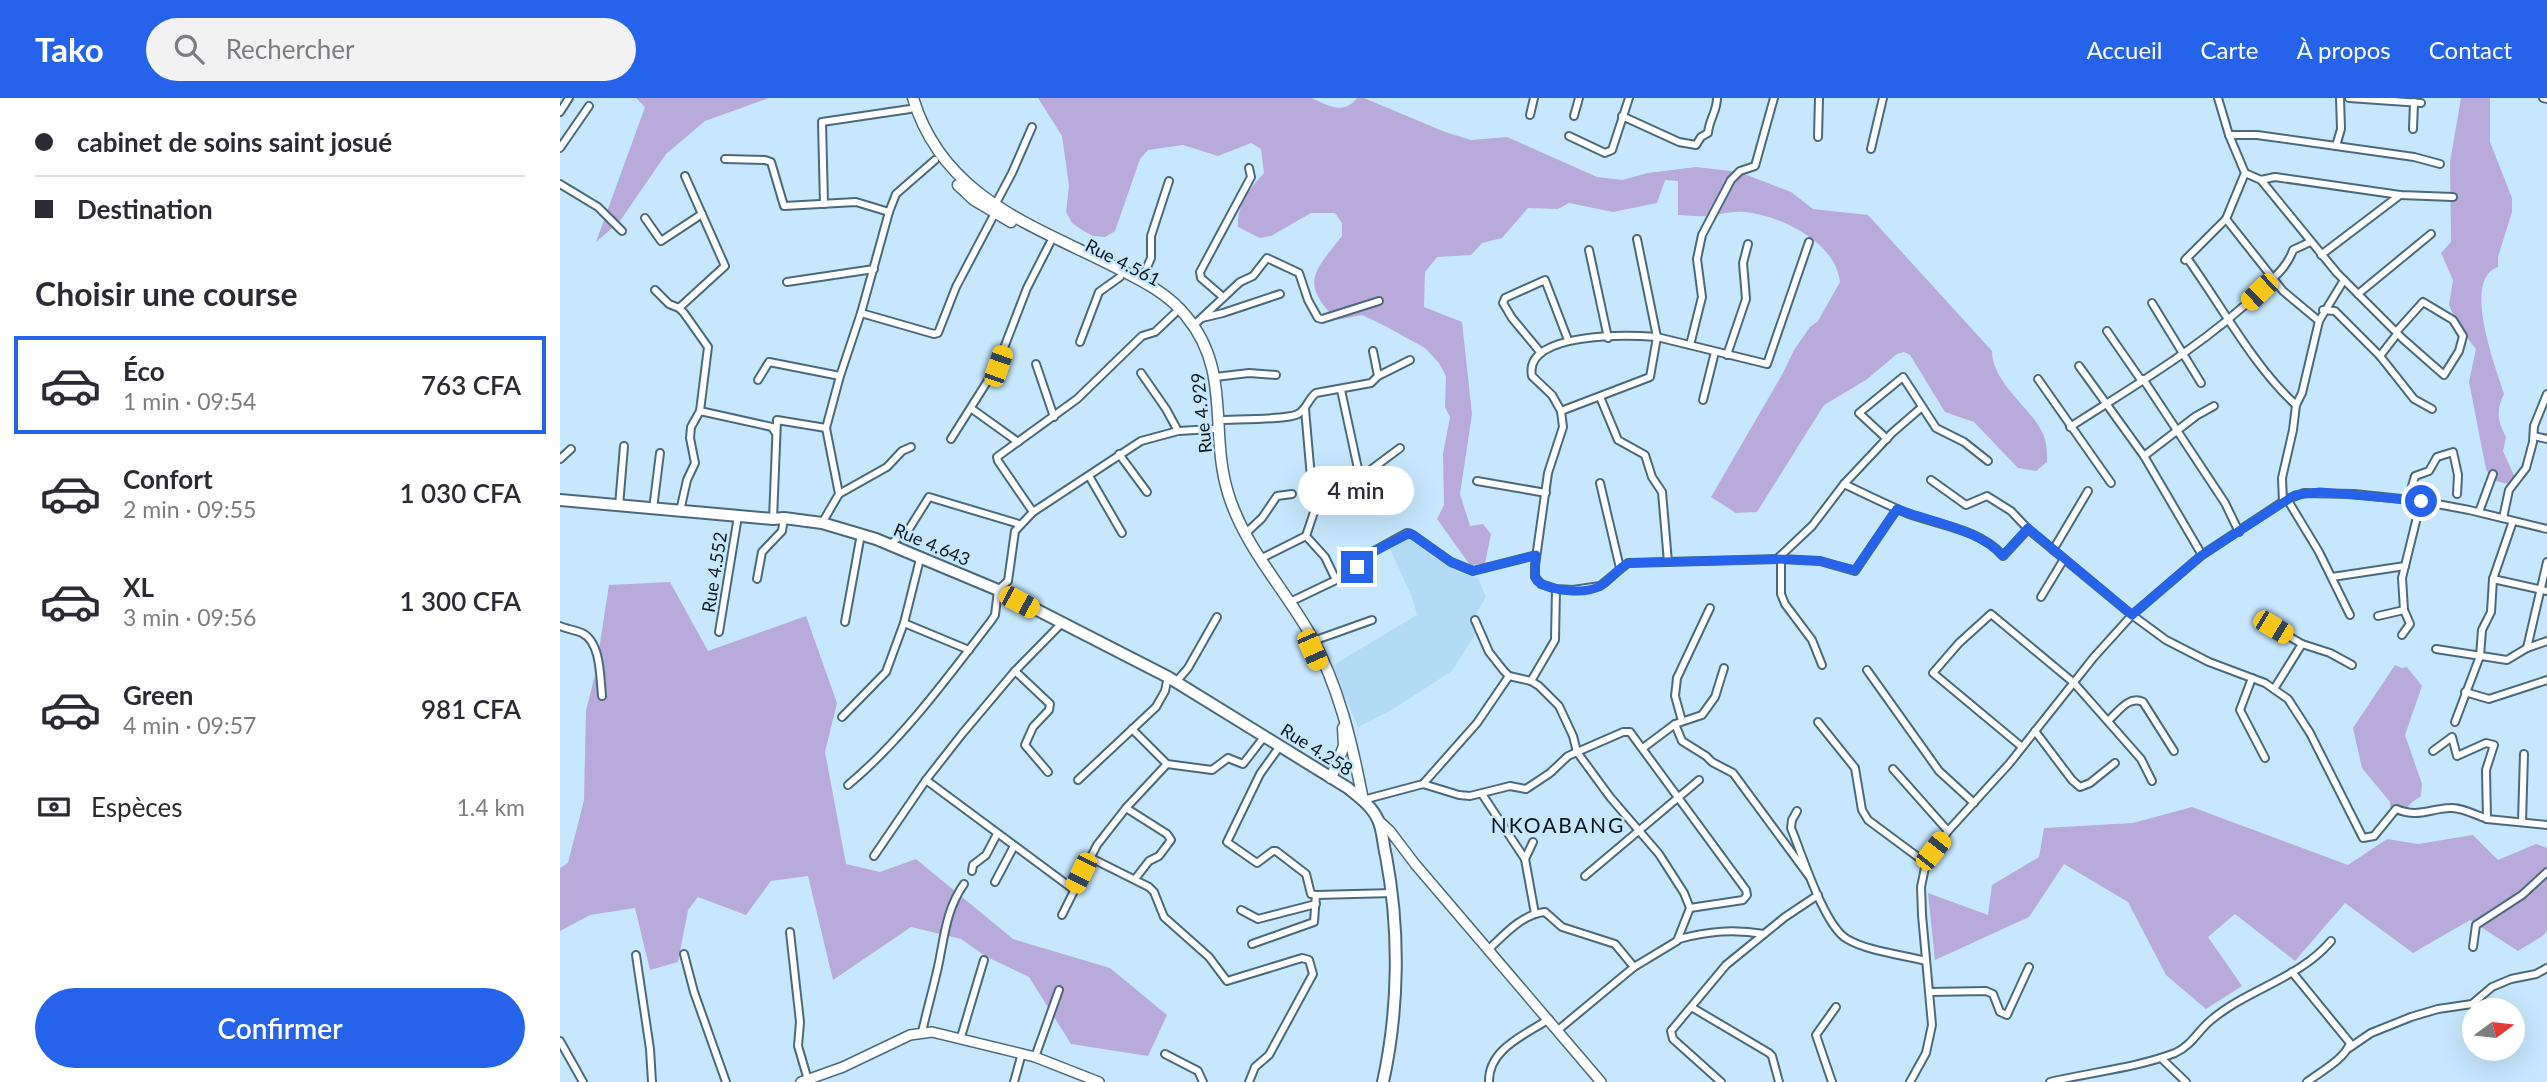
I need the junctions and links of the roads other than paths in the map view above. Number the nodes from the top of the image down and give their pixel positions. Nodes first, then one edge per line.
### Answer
1 (1534, 98) edge
2 (1579, 98) edge
3 (1629, 98) edge
4 (1717, 98) edge
5 (1774, 98) edge
6 (1819, 98) edge
7 (1883, 98) edge
8 (2218, 98) edge
9 (2340, 98) edge
10 (2349, 98) edge
11 (569, 99) edge
12 (910, 102) edge
13 (589, 106) dead end
14 (560, 112) edge
15 (1530, 115) dead end
16 (1574, 116) dead end
17 (1622, 116) junction
18 (1032, 127) dead end
19 (2413, 129) dead end
20 (1569, 135) dead end
21 (2229, 135) junction
22 (1818, 137) dead end
23 (2336, 146) junction
24 (560, 148) edge
25 (1871, 149) dead end
26 (724, 159) dead end
27 (935, 160) junction
28 (2440, 164) dead end
29 (1250, 167) dead end
30 (2245, 173) junction
31 (685, 176) dead end
32 (2261, 180) junction
33 (1169, 181) dead end
34 (560, 184) edge
35 (2400, 195) junction
36 (2453, 197) dead end
37 (824, 204) junction
38 (995, 209) junction
39 (889, 212) junction
40 (702, 214) junction
41 (645, 218) dead end
42 (2226, 219) junction
43 (622, 231) dead end
44 (2431, 233) dead end
45 (1637, 239) dead end
46 (1809, 242) dead end
47 (2310, 242) junction
48 (1050, 243) junction
49 (1748, 244) dead end
50 (1589, 250) dead end
51 (2321, 255) junction
52 (874, 269) junction
53 (1121, 277) junction
54 (2274, 278) junction
55 (2344, 280) junction
56 (1141, 281) junction
57 (787, 282) dead end
58 (655, 290) dead end
59 (1280, 294) dead end
60 (2358, 294) junction
61 (1223, 297) junction
62 (1379, 301) dead end
63 (2152, 303) dead end
64 (679, 308) junction
65 (2323, 310) junction
66 (861, 313) junction
67 (1175, 313) junction
68 (2229, 321) junction
69 (2319, 321) junction
70 (1197, 322) junction
71 (2107, 331) dead end
72 (2396, 333) junction
73 (1657, 337) junction
74 (1608, 338) junction
75 (1568, 340) junction
76 (1080, 342) dead end
77 (1690, 345) junction
78 (1373, 351) dead end
79 (1715, 352) junction
80 (2184, 352) junction
81 (1541, 354) junction
82 (1727, 355) junction
83 (2380, 356) junction
84 (1410, 360) dead end
85 (1036, 365) dead end
86 (2079, 366) dead end
87 (1141, 373) dead end
88 (1276, 375) dead end
89 (840, 376) junction
90 (1378, 376) junction
91 (1215, 377) junction
92 (2038, 379) dead end
93 (758, 380) dead end
94 (2142, 380) junction
95 (2201, 383) dead end
96 (1341, 390) junction
97 (2547, 396) edge
98 (1600, 397) junction
99 (1703, 400) dead end
100 (2106, 404) junction
101 (2295, 405) junction
102 (2214, 406) dead end
103 (1922, 407) junction
104 (972, 409) junction
105 (1305, 409) junction
106 (2432, 409) dead end
107 (699, 411) junction
108 (1561, 411) junction
109 (1054, 417) junction
110 (1217, 425) junction
111 (2070, 427) junction
112 (826, 428) junction
113 (1178, 431) junction
114 (2178, 431) junction
115 (775, 432) junction
116 (2534, 436) junction
117 (2170, 437) junction
118 (951, 439) dead end
119 (1886, 439) junction
120 (2547, 439) edge
121 (1017, 442) junction
122 (624, 446) dead end
123 (911, 447) dead end
124 (1400, 448) dead end
125 (571, 449) dead end
126 (660, 453) dead end
127 (1119, 454) junction
128 (2144, 456) junction
129 (560, 459) edge
130 (1989, 461) dead end
131 (2493, 474) dead end
132 (1089, 476) junction
133 (1360, 478) junction
134 (1931, 480) dead end
135 (1477, 481) dead end
136 (1600, 483) dead end
137 (2111, 483) dead end
138 (1844, 484) junction
139 (2088, 491) dead end
140 (1147, 492) dead end
141 (1546, 493) junction
142 (839, 494) junction
143 (1292, 494) dead end
144 (2457, 494) dead end
145 (2285, 500) junction
146 (2408, 500) junction
147 (2421, 501) junction
148 (560, 502) edge
149 (619, 506) junction
150 (653, 509) junction
151 (1897, 509) junction
152 (680, 511) junction
153 (1033, 512) junction
154 (1314, 512) junction
155 (2479, 512) junction
156 (738, 516) junction
157 (2503, 518) junction
158 (778, 519) junction
159 (2513, 521) junction
160 (822, 523) junction
161 (1019, 524) junction
162 (2028, 528) junction
163 (2547, 528) edge
164 (2239, 532) junction
165 (1122, 533) dead end
166 (861, 534) junction
167 (1245, 534) junction
168 (1306, 536) junction
169 (889, 545) junction
170 (2053, 550) junction
171 (1536, 555) junction
172 (2202, 555) junction
173 (920, 559) junction
174 (1260, 559) junction
175 (1779, 559) junction
176 (2064, 559) junction
177 (1668, 562) junction
178 (2547, 562) edge
179 (2405, 566) junction
180 (1620, 568) junction
181 (2332, 577) junction
182 (757, 579) dead end
183 (2493, 579) junction
184 (1336, 580) junction
185 (1556, 589) junction
186 (998, 590) junction
187 (2544, 590) edge
188 (2041, 597) dead end
189 (1290, 603) junction
190 (1710, 608) dead end
191 (2404, 610) junction
192 (2132, 615) junction
193 (2350, 615) dead end
194 (2378, 616) dead end
195 (1217, 617) dead end
196 (1372, 620) dead end
197 (1475, 620) dead end
198 (845, 622) dead end
199 (904, 623) junction
200 (1061, 624) junction
201 (560, 626) edge
202 (2273, 627) dead end
203 (719, 632) dead end
204 (2402, 635) dead end
205 (1313, 641) junction
206 (2547, 641) edge
207 (2302, 644) junction
208 (2527, 648) junction
209 (2436, 649) dead end
210 (969, 650) junction
211 (2480, 656) junction
212 (1822, 665) dead end
213 (2352, 665) dead end
214 (1724, 668) dead end
215 (1867, 670) dead end
216 (1015, 671) junction
217 (1509, 676) junction
218 (2252, 678) junction
219 (1172, 680) junction
220 (2547, 680) edge
221 (1531, 681) junction
222 (2074, 683) junction
223 (2274, 689) junction
224 (2465, 692) junction
225 (602, 696) dead end
226 (842, 718) dead end
227 (2108, 721) junction
228 (1679, 722) junction
229 (1818, 722) dead end
230 (2455, 722) dead end
231 (1132, 729) junction
232 (2035, 730) junction
233 (1264, 737) junction
234 (1280, 746) junction
235 (2022, 747) junction
236 (1643, 748) junction
237 (2174, 751) dead end
238 (2433, 751) dead end
239 (1577, 752) junction
240 (2524, 754) dead end
241 (2265, 758) dead end
242 (2115, 763) dead end
243 (1167, 764) junction
244 (1894, 769) dead end
245 (1048, 772) dead end
246 (1331, 778) junction
247 (926, 780) junction
248 (1078, 780) dead end
249 (1699, 780) dead end
250 (2152, 780) dead end
251 (1423, 784) junction
252 (848, 785) dead end
253 (1482, 794) junction
254 (1680, 797) junction
255 (1363, 800) junction
256 (1974, 803) junction
257 (1126, 808) junction
258 (1797, 811) dead end
259 (2487, 818) junction
260 (1378, 820) junction
261 (2522, 822) junction
262 (2547, 825) edge
263 (1639, 830) junction
264 (1948, 831) junction
265 (997, 834) junction
266 (1533, 842) dead end
267 (1014, 846) junction
268 (874, 856) dead end
269 (1089, 857) junction
270 (1525, 859) junction
271 (1926, 863) junction
272 (972, 872) dead end
273 (2547, 872) edge
274 (1585, 876) dead end
275 (1135, 878) junction
276 (995, 882) dead end
277 (1813, 882) junction
278 (964, 884) dead end
279 (1073, 889) junction
280 (1393, 893) junction
281 (1316, 895) junction
282 (1818, 895) junction
283 (1316, 904) junction
284 (1690, 908) junction
285 (1241, 910) dead end
286 (1535, 914) junction
287 (1062, 915) dead end
288 (790, 932) dead end
289 (1764, 934) junction
290 (1679, 939) junction
291 (2330, 942) dead end
292 (1252, 944) dead end
293 (2473, 947) dead end
294 (1489, 949) junction
295 (684, 954) dead end
296 (636, 955) dead end
297 (984, 960) dead end
298 (1926, 961) junction
299 (1634, 967) junction
300 (2029, 967) dead end
301 (2547, 968) edge
302 (2292, 972) junction
303 (1059, 990) dead end
304 (1930, 992) junction
305 (1836, 1007) dead end
306 (1693, 1008) junction
307 (1549, 1019) junction
308 (1558, 1030) junction
309 (922, 1032) junction
310 (961, 1037) junction
311 (560, 1041) edge
312 (2349, 1048) junction
313 (1022, 1053) junction
314 (1165, 1054) dead end
315 (1035, 1057) junction
316 (2161, 1058) junction
317 (1087, 1080) edge
318 (804, 1081) edge
319 (583, 1082) edge
320 (652, 1082) edge
321 (726, 1082) edge
322 (1014, 1082) edge
323 (1099, 1082) edge
324 (1203, 1082) edge
325 (1249, 1082) edge
326 (1383, 1082) edge
327 (1489, 1082) edge
328 (1601, 1082) edge
329 (1721, 1082) edge
330 (1779, 1082) edge
331 (1832, 1082) edge
332 (1910, 1082) edge
333 (2050, 1082) edge
334 (2186, 1082) edge
335 (2307, 1082) edge

1 - 15 street
2 - 16 street
3 - 17 street
4 - 17 street
5 - 77 street
6 - 22 street
7 - 25 street
8 - 21 street
9 - 23 street
10 - 19 street
11 - 14 street
12 - 27 main road, Rue 4.561
12 - 37 street
12 - 38 main road, Rue 4.929
13 - 24 street
17 - 20 street
18 - 38 street
21 - 23 street
21 - 30 street
23 - 28 street
26 - 37 street
27 - 38 main road, Rue 4.561
27 - 39 street
29 - 61 street
30 - 32 street
30 - 42 street
31 - 40 street
32 - 35 street
32 - 47 street
33 - 56 street
34 - 43 street
35 - 36 street
35 - 51 street
37 - 39 street
38 - 48 main road, Rue 4.561
38 - 56 main road, Rue 4.929
38 - 66 street
39 - 52 street
40 - 41 street
40 - 64 street
42 - 54 street
42 - 68 street
44 - 60 street
45 - 73 street
46 - 82 street
47 - 51 street
47 - 54 street
48 - 53 main road, Rue 4.561
48 - 104 street
49 - 82 street
50 - 74 street
51 - 55 street
52 - 57 street
52 - 66 street
53 - 67 main road, Rue 4.561
53 - 76 street
54 - 68 street
54 - 69 street
55 - 60 street
55 - 65 street
56 - 70 main road, Rue 4.929
58 - 64 street
59 - 70 street
60 - 72 street
61 - 62 street
61 - 70 street
63 - 80 street
64 - 107 street
65 - 69 street
65 - 83 street
66 - 89 street
67 - 109 street
67 - 110 main road, Rue 4.561
68 - 80 street
68 - 101 street
69 - 101 street
70 - 91 main road, Rue 4.929
71 - 94 street
72 - 72 street
72 - 83 street
73 - 74 street
73 - 77 street
73 - 98 street
74 - 75 street
75 - 81 street
75 - 81 street
77 - 79 street
78 - 90 street
79 - 82 street
79 - 99 street
80 - 94 street
80 - 95 street
81 - 108 street
83 - 106 street
84 - 90 street
85 - 109 street
86 - 100 street
87 - 113 street
88 - 91 street
89 - 93 street
89 - 112 street
90 - 96 street
91 - 110 main road, Rue 4.929
92 - 111 street
94 - 100 street
94 - 114 street
94 - 117 street
96 - 105 street
96 - 133 street
97 - 116 street
98 - 108 street
98 - 177 street
100 - 111 street
100 - 128 street
101 - 145 street
102 - 114 street
103 - 119 street
103 - 119 street
103 - 130 street
104 - 118 street
104 - 121 street
105 - 110 street
105 - 154 street
107 - 115 street
107 - 152 street
108 - 141 street
109 - 121 street
110 - 113 street
110 - 167 main road, Rue 4.929
110 - 246 main road, Rue 4.561
111 - 137 street
112 - 115 street
112 - 142 street
113 - 127 street
114 - 117 street
114 - 164 street
115 - 158 street
116 - 120 street
116 - 157 street
117 - 128 street
119 - 138 street
121 - 153 street
122 - 149 street
123 - 142 street
124 - 133 street
125 - 129 street
126 - 150 street
127 - 132 street
127 - 140 street
128 - 172 street
131 - 155 street
132 - 153 street
132 - 165 street
133 - 154 street
134 - 162 street
135 - 141 street
136 - 180 street
138 - 151 street
138 - 175 street
139 - 170 street
141 - 171 street
142 - 160 street
143 - 167 street
144 - 146 street
145 - 146 street
145 - 164 street
145 - 181 street
146 - 147 street
147 - 155 street
147 - 179 street
148 - 149 highway, Rue 4.643
149 - 150 highway, Rue 4.643
150 - 152 highway, Rue 4.643
151 - 162 street
151 - 175 street
152 - 156 highway, Rue 4.643
153 - 161 street
154 - 168 street
155 - 157 street
156 - 158 highway, Rue 4.643
156 - 203 street, Rue 4.552
157 - 159 street
158 - 160 highway, Rue 4.643
158 - 182 street
159 - 163 street
159 - 183 street
160 - 166 highway, Rue 4.643
161 - 169 street
161 - 186 street
162 - 170 street
164 - 172 street
166 - 169 highway, Rue 4.643
166 - 198 street
167 - 174 main road, Rue 4.929
168 - 174 street
168 - 184 street
169 - 173 highway, Rue 4.643
170 - 176 street
171 - 184 street
171 - 185 street
172 - 192 street
173 - 186 highway, Rue 4.643
173 - 199 street
174 - 189 main road, Rue 4.929
175 - 177 street
175 - 212 street
176 - 188 street
176 - 192 street
177 - 180 street
178 - 187 street
179 - 181 street
179 - 191 street
180 - 185 street
181 - 193 street
183 - 187 street
183 - 211 street
184 - 189 street
185 - 221 street
186 - 200 highway, Rue 4.258
186 - 210 street
187 - 208 street
189 - 205 main road, Rue 4.929
190 - 228 street
191 - 194 street
191 - 204 street
192 - 218 street
192 - 222 street
195 - 219 street
196 - 205 street
197 - 217 street
199 - 210 street
199 - 226 street
200 - 216 street
200 - 219 highway, Rue 4.258
201 - 225 street
202 - 207 street
205 - 255 main road, Rue 4.929
206 - 208 street
207 - 213 street
207 - 223 street
208 - 211 street
209 - 211 street
210 - 252 street
211 - 224 street
214 - 228 street
215 - 256 street
216 - 245 street
216 - 247 street
217 - 221 street
217 - 251 street
218 - 223 street
218 - 241 street
219 - 231 street
219 - 233 highway, Rue 4.258
220 - 224 street
221 - 239 street
222 - 227 street
222 - 232 street
222 - 235 street
223 - 259 street
224 - 230 street
227 - 237 street
227 - 250 street
228 - 236 street
228 - 277 street
229 - 271 street
231 - 243 street
231 - 248 street
232 - 235 street
232 - 242 street
233 - 234 highway, Rue 4.258
233 - 243 street
234 - 246 highway, Rue 4.258
234 - 281 street
235 - 256 street
236 - 239 street
236 - 254 street
238 - 259 street
239 - 253 street
239 - 263 street
240 - 261 street
243 - 257 street
244 - 264 street
246 - 255 highway, Rue 4.258
247 - 265 street
247 - 268 street
249 - 254 street
251 - 253 street
251 - 255 street
253 - 270 street
254 - 263 street
254 - 284 street
255 - 260 highway, Rue 4.258
256 - 264 street
257 - 269 street
257 - 275 street
258 - 277 street
259 - 261 street
260 - 280 highway, Rue 4.258
260 - 294 street
261 - 262 street
263 - 274 street
263 - 284 street
264 - 271 street
265 - 267 street
265 - 272 street
266 - 270 street
267 - 276 street
267 - 279 street
269 - 275 street
269 - 279 street
270 - 286 street
271 - 298 street
273 - 293 street
275 - 325 street
277 - 282 street
278 - 309 street
279 - 287 street
280 - 281 street
280 - 326 highway, Rue 4.258
281 - 283 street
282 - 289 street
282 - 298 street
283 - 285 street
283 - 292 street
284 - 290 street
286 - 294 street
286 - 299 street
288 - 318 street
289 - 290 street
289 - 306 street
290 - 299 street
291 - 302 street
294 - 307 street
295 - 321 street
296 - 320 street
297 - 310 street
298 - 304 street
299 - 308 street
300 - 304 street
301 - 312 street
302 - 312 street
302 - 316 street
303 - 315 street
304 - 332 street
305 - 331 street
306 - 329 street
306 - 330 street
307 - 308 street
307 - 327 street
308 - 328 street
309 - 310 street
309 - 318 street
310 - 313 street
311 - 319 street
312 - 335 street
313 - 315 street
313 - 322 street
314 - 324 street
315 - 317 street
316 - 333 street
316 - 334 street
317 - 323 street

